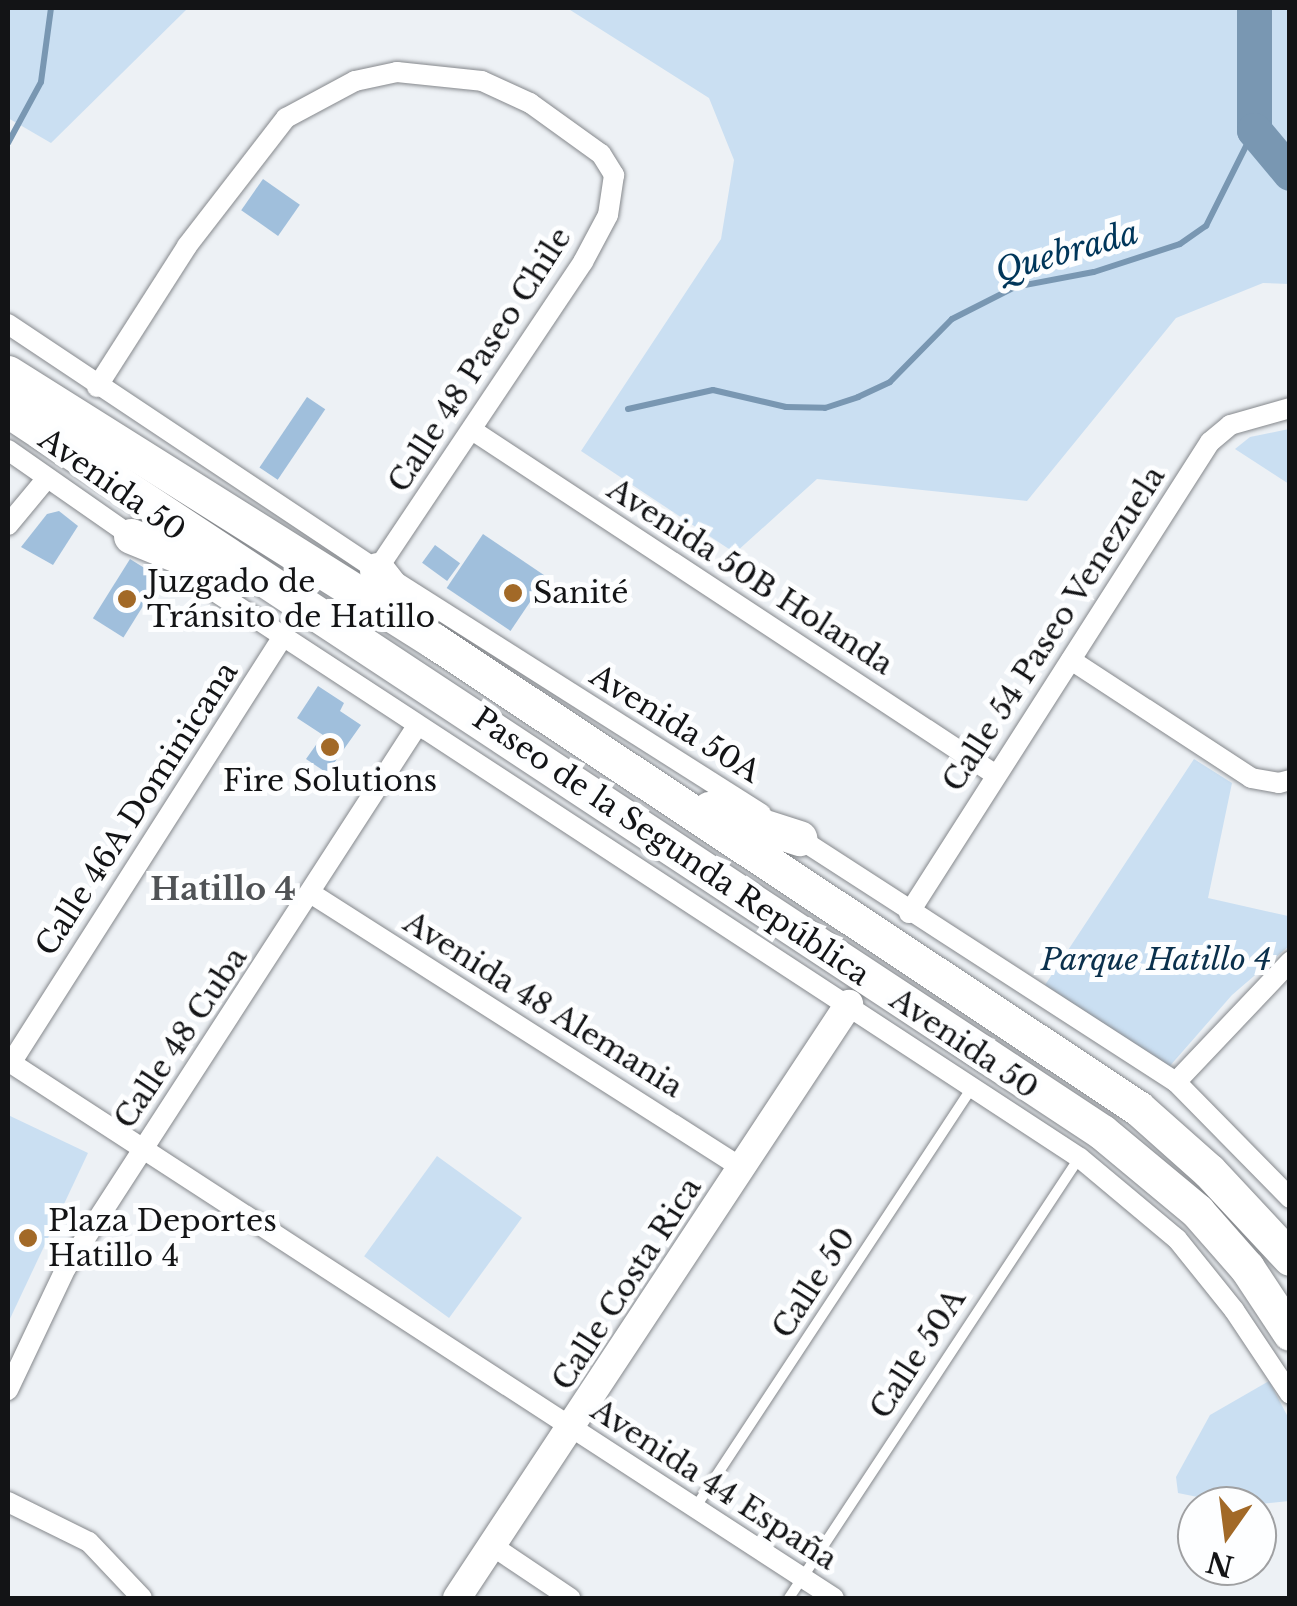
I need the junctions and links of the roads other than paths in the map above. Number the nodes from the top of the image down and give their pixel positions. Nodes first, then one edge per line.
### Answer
1 (8, 324) edge
2 (8, 372) edge
3 (97, 387) junction
4 (1283, 408) edge
5 (8, 410) edge
6 (472, 430) junction
7 (8, 450) edge
8 (47, 478) junction
9 (8, 525) edge
10 (131, 536) junction
11 (377, 570) junction
12 (312, 610) junction
13 (282, 638) junction
14 (434, 641) junction
15 (1071, 660) junction
16 (418, 726) junction
17 (996, 775) junction
18 (1284, 782) edge
19 (667, 795) junction
20 (799, 838) junction
21 (312, 894) junction
22 (909, 913) junction
23 (1290, 962) edge
24 (849, 1004) junction
25 (9, 1062) edge
26 (1176, 1082) junction
27 (974, 1086) junction
28 (144, 1148) junction
29 (1080, 1158) junction
30 (742, 1168) junction
31 (1290, 1198) edge
32 (1284, 1250) edge
33 (1290, 1333) edge
34 (8, 1390) edge
35 (1290, 1394) edge
36 (572, 1428) junction
37 (8, 1502) edge
38 (695, 1508) junction
39 (494, 1547) junction
40 (802, 1579) junction
41 (142, 1598) edge
42 (457, 1598) edge
43 (570, 1598) edge
44 (789, 1598) edge
45 (834, 1598) edge

1 - 3 street, Avenida 50A
2 - 14 highway, Paseo de la Segunda República
3 - 6 street, Calle 48 Paseo Chile
3 - 11 street, Avenida 50A
4 - 15 street, Calle 54 Paseo Venezuela
5 - 12 highway, Paseo de la Segunda República
6 - 11 street, Calle 48 Paseo Chile
6 - 17 street, Avenida 50B Holanda
7 - 8 street, Avenida 50
8 - 9 street
8 - 10 street, Avenida 50
10 - 12 highway
10 - 13 street, Avenida 50
11 - 14 highway
11 - 20 street, Avenida 50A
12 - 33 highway, Paseo de la Segunda República
13 - 16 street, Avenida 50
13 - 25 street, Calle 46A Dominicana
14 - 19 highway, Paseo de la Segunda República
15 - 17 street, Calle 54 Paseo Venezuela
15 - 18 street
16 - 21 street, Calle 48 Cuba
16 - 24 street, Avenida 50
17 - 22 street, Calle 54 Paseo Venezuela
19 - 20 highway
19 - 32 highway, Paseo de la Segunda República
20 - 22 street, Avenida 50A
21 - 28 street, Calle 48 Cuba
21 - 30 street, Avenida 48 Alemania
22 - 26 street, Avenida 50A
23 - 26 street
24 - 27 street, Avenida 50
24 - 30 main road, Calle Costa Rica
25 - 28 street, Avenida 44 España
26 - 31 street, Avenida 50A
27 - 29 street, Avenida 50
27 - 38 lane, Calle 50
28 - 34 street, Calle 48 Cuba
28 - 36 street, Avenida 44 España
29 - 35 street, Avenida 50
29 - 40 lane, Calle 50A
30 - 36 main road, Calle Costa Rica
36 - 38 street, Avenida 44 España
36 - 39 main road, Calle Costa Rica
37 - 41 street
38 - 40 street, Avenida 44 España
39 - 42 main road, Calle Costa Rica
39 - 43 street
40 - 44 lane, Calle 50A
40 - 45 street, Avenida 44 España

